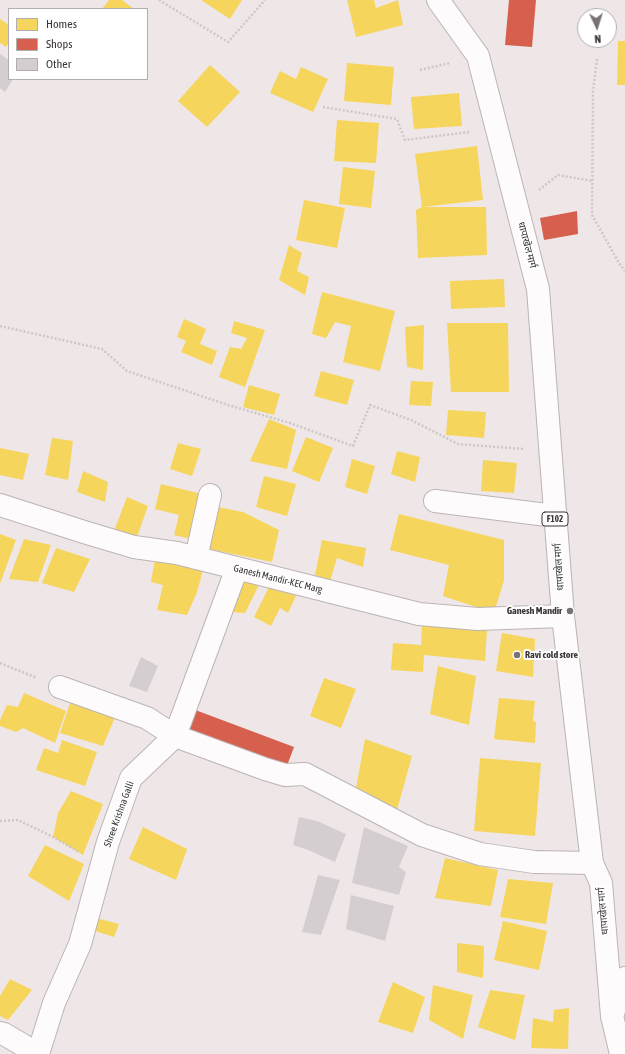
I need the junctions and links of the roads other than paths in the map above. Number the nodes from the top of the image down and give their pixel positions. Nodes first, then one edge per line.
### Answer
1 (438, 0) edge
2 (210, 494) dead end
3 (435, 501) dead end
4 (0, 505) edge
5 (555, 516) junction
6 (196, 558) junction
7 (237, 568) junction
8 (562, 616) junction
9 (60, 687) road end
10 (174, 736) junction
11 (592, 863) junction
12 (625, 978) edge
13 (612, 1016) junction
14 (0, 1033) edge
15 (38, 1054) edge
16 (621, 1054) edge

1 - 5 street, धापाखेल मार्ग / F102
2 - 6 street
3 - 5 street
4 - 6 street, Ganesh Mandir-KEC Marg
5 - 8 street, धापाखेल मार्ग / F102
6 - 7 street, Ganesh Mandir-KEC Marg
7 - 8 street, Ganesh Mandir-KEC Marg
7 - 10 street, Shree Krishna Galli
8 - 11 street, धापाखेल मार्ग / F102
9 - 10 street
10 - 11 street
10 - 15 street, Shree Krishna Galli
11 - 13 street, धापाखेल मार्ग / F102
12 - 13 street
13 - 16 street, धापाखेल मार्ग / F102
14 - 15 street

